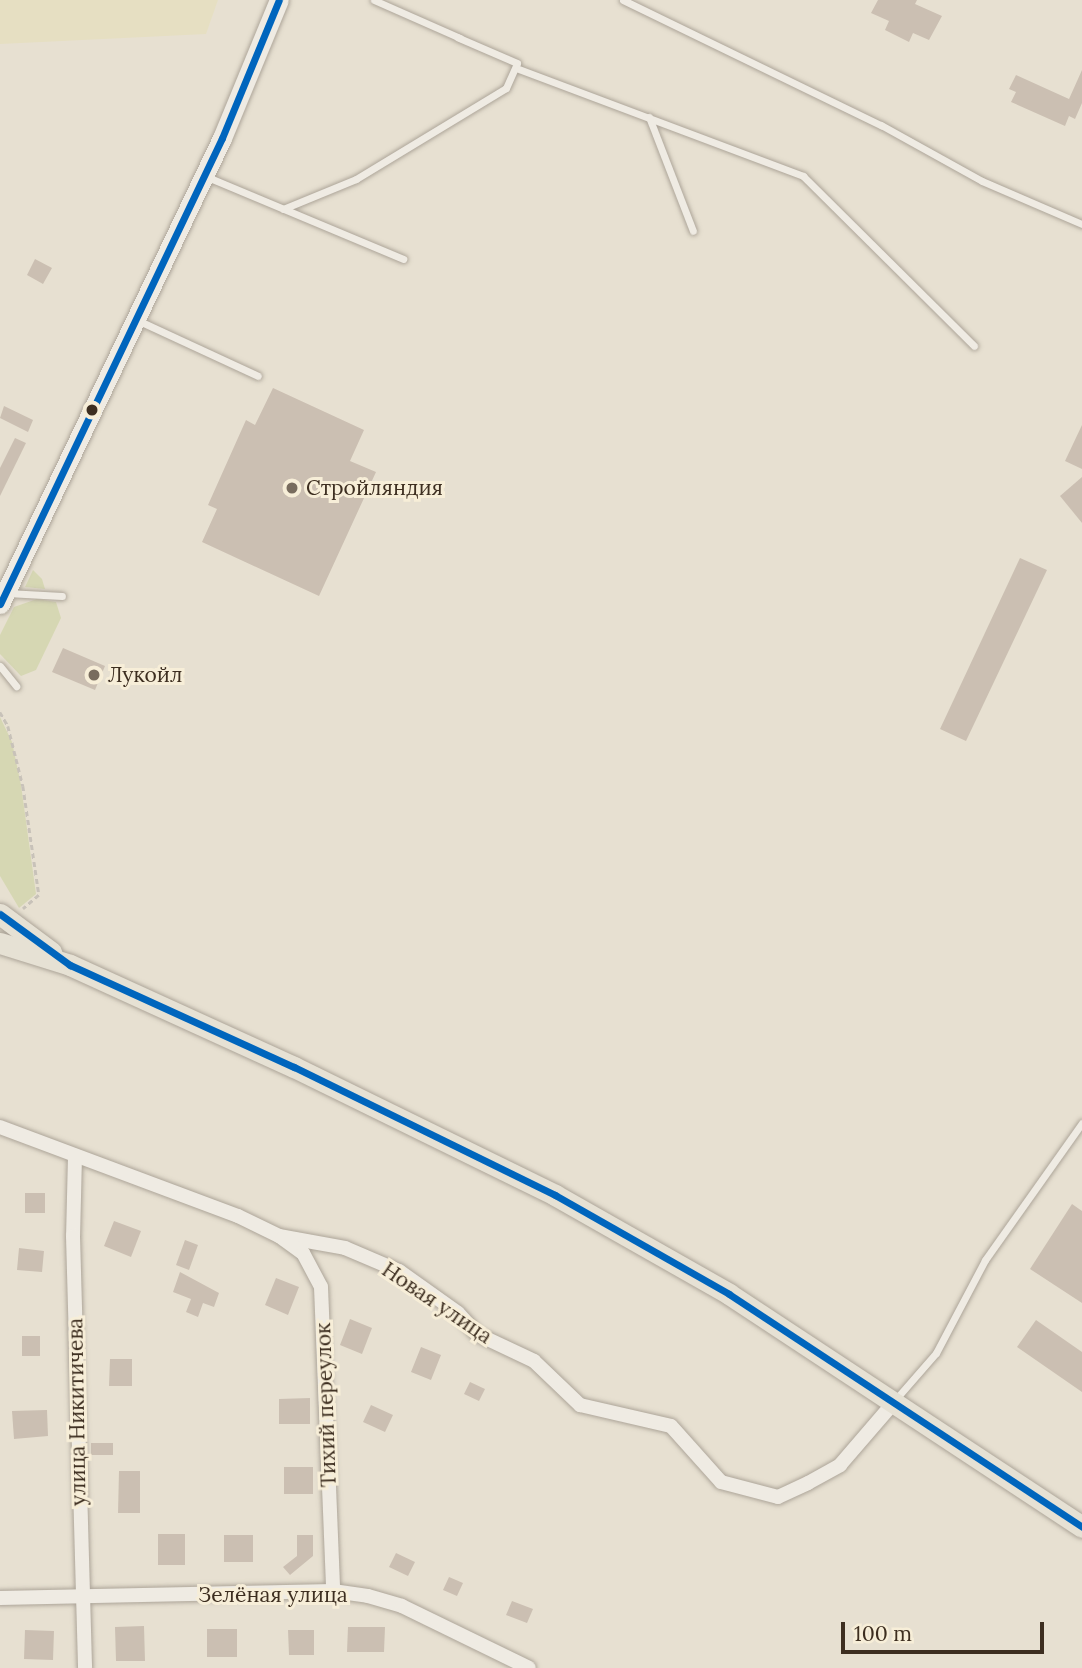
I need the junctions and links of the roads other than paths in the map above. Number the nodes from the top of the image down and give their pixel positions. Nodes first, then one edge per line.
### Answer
1 (279, 0) edge
2 (374, 0) edge
3 (623, 0) edge
4 (457, 37) junction
5 (474, 45) dead end
6 (516, 68) junction
7 (649, 117) junction
8 (204, 175) junction
9 (283, 209) junction
10 (1082, 224) edge
11 (693, 231) dead end
12 (402, 259) dead end
13 (136, 319) junction
14 (974, 346) dead end
15 (258, 376) dead end
16 (62, 596) dead end
17 (3, 598) edge
18 (0, 666) edge
19 (16, 686) dead end
20 (10, 913) edge
21 (0, 943) edge
22 (69, 965) junction
23 (1082, 1123) edge
24 (0, 1127) edge
25 (75, 1156) junction
26 (279, 1236) junction
27 (895, 1401) junction
28 (1082, 1527) edge
29 (333, 1591) junction
30 (0, 1598) edge
31 (82, 1599) junction
32 (85, 1668) edge
33 (529, 1668) edge

1 - 8 main road
2 - 4 lane
3 - 10 lane
4 - 5 lane
4 - 6 lane
6 - 7 lane
6 - 9 lane
7 - 11 lane
7 - 14 lane
8 - 9 lane
8 - 13 main road
9 - 12 lane
13 - 15 lane
13 - 17 main road
16 - 17 lane
18 - 19 lane
20 - 22 main road
21 - 22 main road
22 - 27 main road
23 - 27 lane
24 - 25 street, Новая улица
25 - 26 street, Новая улица
25 - 31 street, улица Никитичева
26 - 27 street, Новая улица
26 - 29 street, Тихий переулок
27 - 28 main road
29 - 31 street, Зелёная улица
29 - 33 street, Зелёная улица
30 - 31 street, Зелёная улица
31 - 32 street, улица Никитичева

